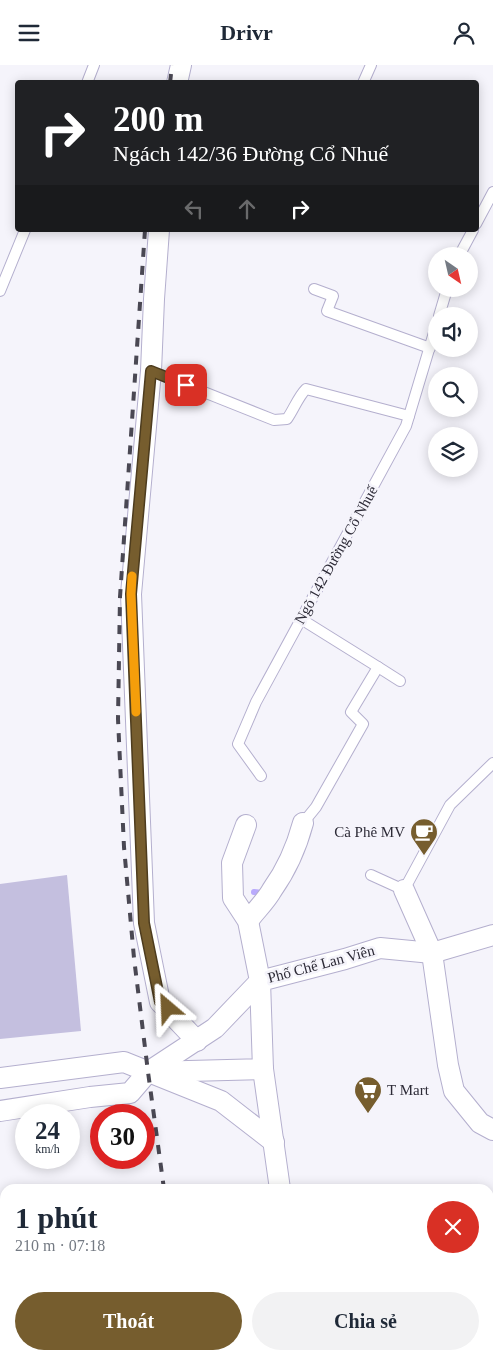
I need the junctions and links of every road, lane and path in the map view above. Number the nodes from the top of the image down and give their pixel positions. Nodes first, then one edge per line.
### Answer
1 (94, 65) edge
2 (181, 65) edge
3 (371, 65) edge
4 (88, 80) edge
5 (178, 80) edge
6 (364, 80) edge
7 (493, 192) edge
8 (479, 218) edge
9 (24, 232) edge
10 (159, 232) edge
11 (472, 232) edge
12 (464, 247) edge
13 (314, 289) dead end
14 (0, 291) edge
15 (428, 347) edge
16 (428, 354) edge
17 (151, 371) junction
18 (409, 416) junction
19 (301, 619) junction
20 (378, 667) junction
21 (400, 681) dead end
22 (493, 763) edge
23 (261, 776) dead end
24 (302, 823) joint
25 (246, 825) dead end
26 (371, 875) dead end
27 (404, 891) junction
28 (248, 921) junction
29 (493, 935) edge
30 (432, 953) junction
31 (260, 981) junction
32 (197, 1041) junction
33 (263, 1069) junction
34 (148, 1072) junction
35 (0, 1078) edge
36 (0, 1111) edge
37 (493, 1130) edge
38 (274, 1142) junction
39 (279, 1184) edge

1 - 4 lane
2 - 5 street
3 - 6 lane
7 - 8 lane
9 - 14 lane
10 - 17 street
11 - 12 lane
13 - 15 lane
16 - 18 lane, Ngõ 142 Đường Cổ Nhuế
17 - 18 lane
17 - 32 street
18 - 19 lane, Ngõ 142 Đường Cổ Nhuế
19 - 20 lane
19 - 23 lane, Ngõ 142 Đường Cổ Nhuế
20 - 21 lane
20 - 24 lane
22 - 27 lane
24 - 28 street
25 - 28 street
26 - 27 lane
27 - 30 street
28 - 31 street
29 - 30 street, Phố Chế Lan Viên
30 - 31 street, Phố Chế Lan Viên
30 - 37 street
31 - 32 street
31 - 33 street, Phố Chế Lan Viên
32 - 34 street
33 - 34 street
33 - 38 street, Phố Chế Lan Viên
34 - 35 street
34 - 36 street
34 - 38 street
38 - 39 street, Phố Chế Lan Viên

